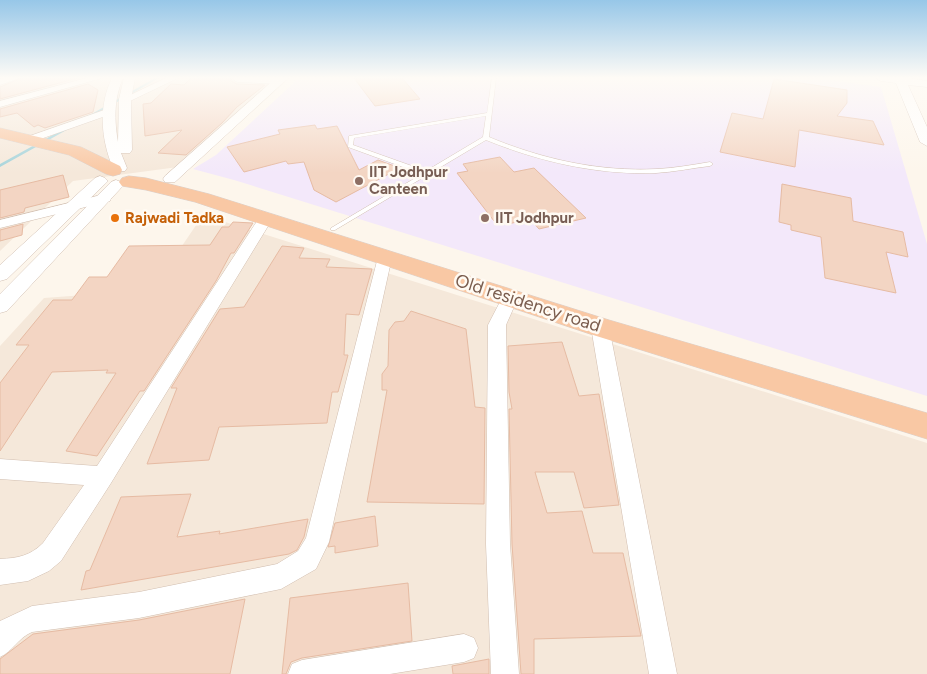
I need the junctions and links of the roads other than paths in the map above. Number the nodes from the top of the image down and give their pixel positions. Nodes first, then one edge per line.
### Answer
1 (104, 109) edge
2 (110, 109) edge
3 (125, 109) edge
4 (248, 109) edge
5 (490, 109) edge
6 (914, 109) edge
7 (489, 114) junction
8 (0, 133) edge
9 (486, 138) junction
10 (28, 140) junction
11 (0, 141) edge
12 (927, 142) edge
13 (710, 164) dead end
14 (426, 173) junction
15 (118, 177) junction
16 (170, 178) junction
17 (71, 206) junction
18 (266, 218) junction
19 (0, 224) edge
20 (333, 229) junction
21 (385, 257) junction
22 (0, 275) edge
23 (510, 298) junction
24 (0, 306) edge
25 (600, 327) junction
26 (927, 412) edge
27 (927, 426) edge
28 (0, 469) edge
29 (103, 476) junction
30 (0, 572) edge
31 (0, 643) edge
32 (464, 648) dead end
33 (302, 674) edge
34 (505, 674) edge
35 (664, 674) edge

1 - 10 street
2 - 15 street
3 - 15 street
4 - 16 street
5 - 7 lane
6 - 12 street
7 - 9 lane
7 - 14 lane
8 - 10 highway
9 - 13 lane
9 - 14 lane
10 - 15 highway
11 - 15 highway
14 - 20 lane
15 - 16 highway, Old residency road
15 - 17 street
15 - 18 highway, Old residency road
15 - 24 street
16 - 20 highway, Old residency road
17 - 19 street
17 - 22 street
18 - 21 highway, Old residency road
18 - 29 street
20 - 26 highway, Old residency road
21 - 23 highway, Old residency road
21 - 31 street
23 - 25 highway, Old residency road
23 - 34 street
25 - 27 highway, Old residency road
25 - 35 street
28 - 29 street
29 - 30 street
32 - 33 street

